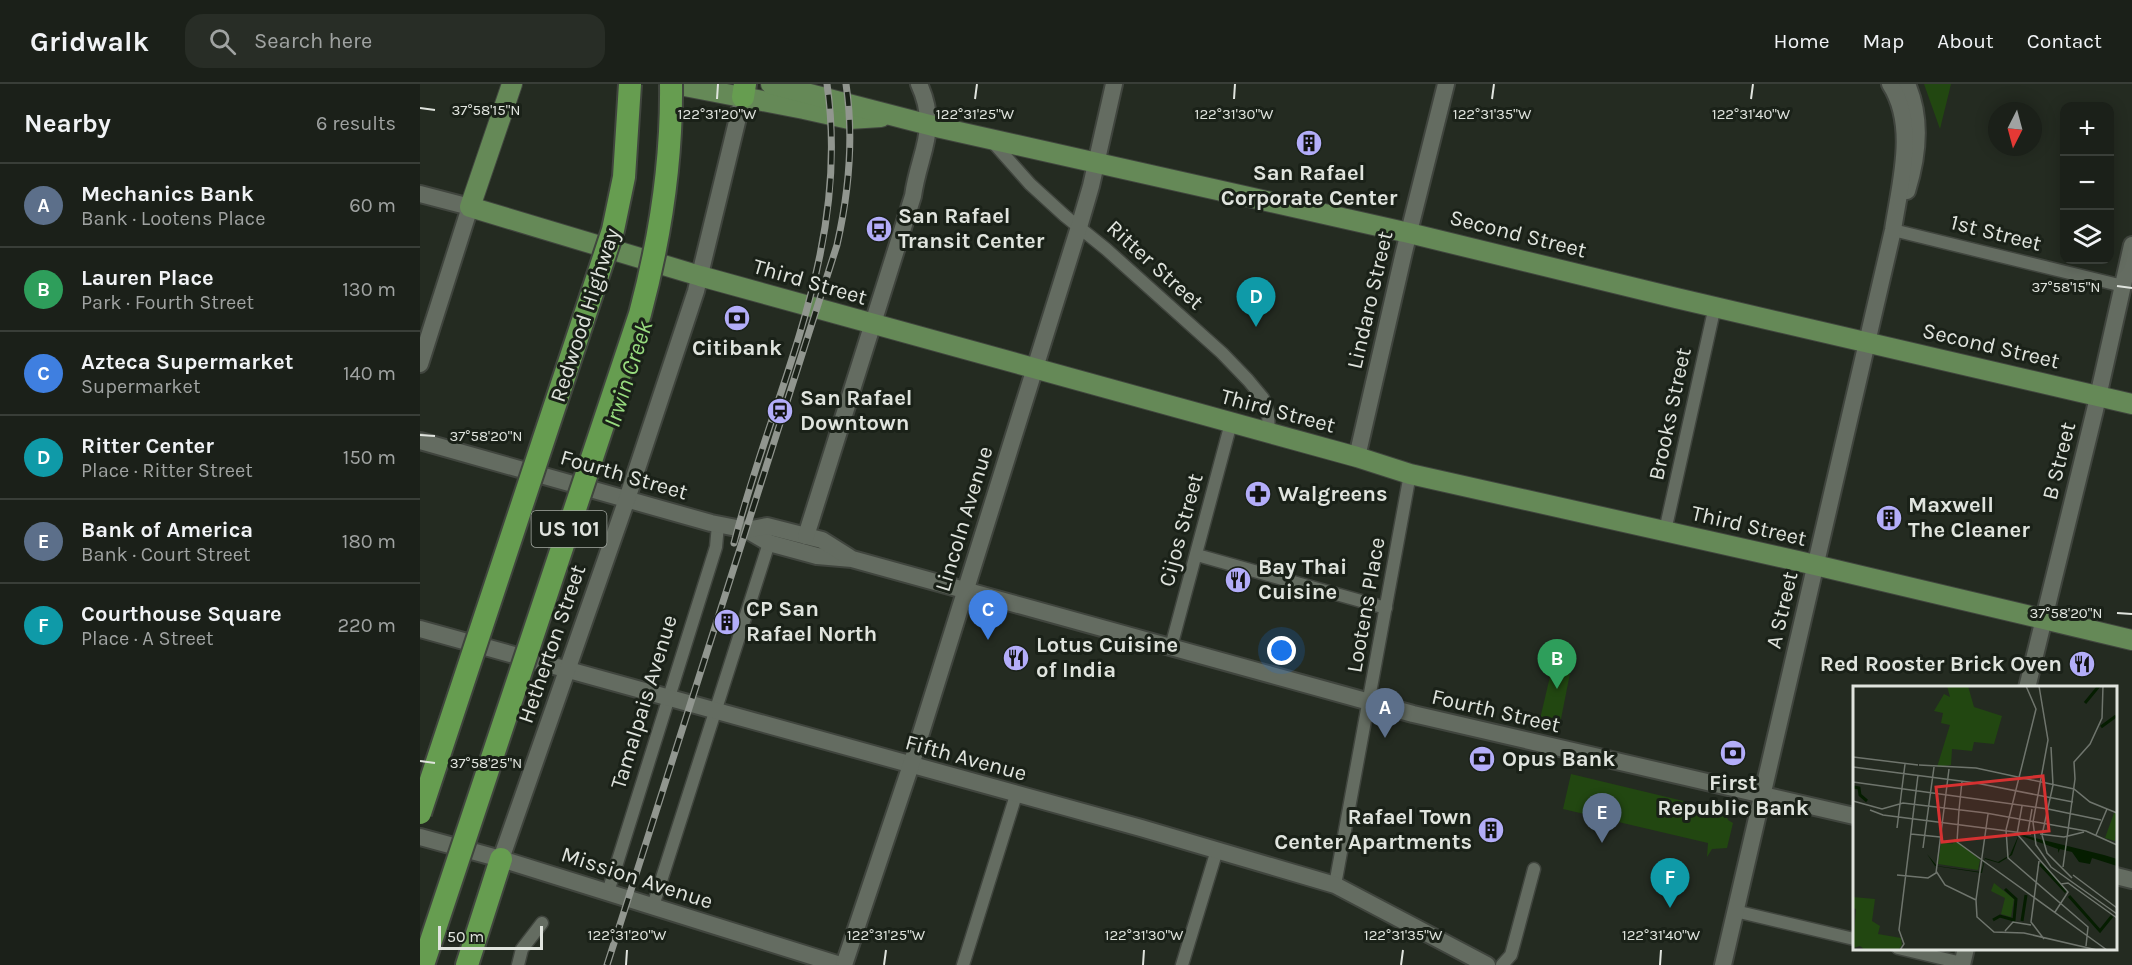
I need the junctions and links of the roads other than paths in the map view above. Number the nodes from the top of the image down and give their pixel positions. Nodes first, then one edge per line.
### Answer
1 (512, 84) edge
2 (630, 84) edge
3 (673, 84) edge
4 (771, 84) edge
5 (919, 84) edge
6 (1114, 84) edge
7 (1446, 84) edge
8 (1890, 84) edge
9 (1907, 84) edge
10 (744, 91) edge
11 (1910, 113) junction
12 (892, 116) junction
13 (929, 125) junction
14 (991, 140) junction
15 (1096, 163) junction
16 (420, 194) edge
17 (470, 207) junction
18 (1079, 227) junction
19 (1893, 230) junction
20 (1409, 232) junction
21 (2132, 244) edge
22 (700, 276) junction
23 (2123, 286) junction
24 (1715, 306) junction
25 (873, 324) junction
26 (1868, 341) junction
27 (420, 364) edge
28 (1034, 368) junction
29 (2098, 396) junction
30 (2132, 404) edge
31 (1231, 423) junction
32 (1269, 434) junction
33 (420, 441) edge
34 (1357, 457) junction
35 (1410, 474) junction
36 (627, 499) junction
37 (718, 525) junction
38 (747, 530) junction
39 (1665, 531) junction
40 (806, 536) junction
41 (769, 543) junction
42 (1197, 555) junction
43 (852, 559) junction
44 (1816, 566) junction
45 (965, 590) junction
46 (1386, 608) junction
47 (2043, 619) junction
48 (420, 629) edge
49 (2132, 640) edge
50 (1171, 647) junction
51 (567, 670) junction
52 (2027, 686) edge
53 (669, 699) junction
54 (1369, 703) junction
55 (715, 711) junction
56 (910, 765) junction
57 (1016, 795) junction
58 (1762, 796) junction
59 (420, 813) edge
60 (1853, 816) edge
61 (420, 837) edge
62 (1216, 850) junction
63 (501, 859) junction
64 (1534, 869) dead end
65 (2117, 876) edge
66 (2132, 880) edge
67 (1335, 885) junction
68 (608, 892) junction
69 (653, 906) junction
70 (1735, 911) junction
71 (542, 923) dead end
72 (1853, 939) edge
73 (1910, 950) edge
74 (1963, 959) edge
75 (423, 965) edge
76 (467, 965) edge
77 (518, 965) edge
78 (842, 965) edge
79 (963, 965) edge
80 (1182, 965) edge
81 (1487, 965) edge
82 (1503, 965) edge
83 (1723, 965) edge

1 - 17 main road
2 - 59 highway, Redwood Highway / US 101, bridge
3 - 10 main road, Second Street
3 - 75 highway, Redwood Highway / US 101, bridge
4 - 12 main road, Second Street
5 - 13 main road
6 - 15 main road, Lincoln Avenue
7 - 20 main road, Lindaro Street
8 - 11 main road
9 - 11 main road
10 - 12 main road, Second Street
10 - 22 main road, Hetherton Street
11 - 19 main road, A Street
12 - 13 main road, Second Street
13 - 14 main road, Second Street
13 - 25 main road
14 - 15 main road, Second Street
14 - 18 street, Ritter Street
15 - 18 main road, Lincoln Avenue
15 - 20 main road, Second Street
16 - 17 main road, Third Street
17 - 22 main road, Third Street
17 - 27 main road
18 - 28 main road, Lincoln Avenue
18 - 32 street, Ritter Street
19 - 23 street, 1st Street
19 - 26 main road, A Street
20 - 24 main road, Second Street
20 - 34 main road, Lindaro Street
21 - 23 main road, B Street
22 - 25 main road, Third Street
22 - 36 main road, Hetherton Street
23 - 29 main road, B Street
24 - 26 main road, Second Street
24 - 39 street, Brooks Street
25 - 28 main road, Third Street
25 - 40 main road
26 - 29 main road, Second Street
26 - 44 main road, A Street
28 - 31 main road, Third Street
28 - 45 main road, Lincoln Avenue
29 - 30 main road, Second Street
29 - 47 main road, B Street
31 - 32 main road, Third Street
31 - 42 street, Cijos Street
32 - 34 main road, Third Street
33 - 36 main road, Fourth Street
34 - 35 main road, Third Street
35 - 39 main road, Third Street
35 - 46 street, Lootens Place
36 - 37 main road, Fourth Street
36 - 51 main road, Hetherton Street
37 - 38 main road, Fourth Street
37 - 53 street, Tamalpais Avenue
38 - 40 main road, Fourth Street
38 - 41 main road, Fourth Street
39 - 44 main road, Third Street
40 - 43 main road, Fourth Street
41 - 43 main road, Fourth Street
41 - 55 street
42 - 46 street
42 - 50 street, Cijos Street
43 - 45 main road, Fourth Street
44 - 47 main road, Third Street
44 - 58 main road, A Street
45 - 50 main road, Fourth Street
45 - 56 main road, Lincoln Avenue
46 - 54 street, Lootens Place
47 - 49 main road, Third Street
47 - 52 main road, B Street
48 - 51 main road, Fifth Avenue
50 - 54 main road, Fourth Street
51 - 53 main road, Fifth Avenue
51 - 63 main road, Hetherton Street
53 - 55 main road, Fifth Avenue
53 - 68 street, Tamalpais Avenue
54 - 58 main road, Fourth Street
54 - 67 street, Lootens Place
55 - 56 main road, Fifth Avenue
55 - 69 street
56 - 57 main road, Fifth Avenue
56 - 78 main road, Lincoln Avenue
57 - 62 main road, Fifth Avenue
57 - 79 street
58 - 60 main road, Fourth Street
58 - 70 main road, A Street
61 - 63 main road, Mission Avenue
62 - 67 main road, Fifth Avenue
62 - 80 street
63 - 68 main road, Mission Avenue
63 - 76 highway
64 - 82 street
65 - 66 main road
67 - 81 main road, Fifth Avenue
68 - 69 main road, Mission Avenue
69 - 78 main road, Mission Avenue
70 - 72 street
70 - 83 main road, A Street
71 - 77 street
73 - 74 street

